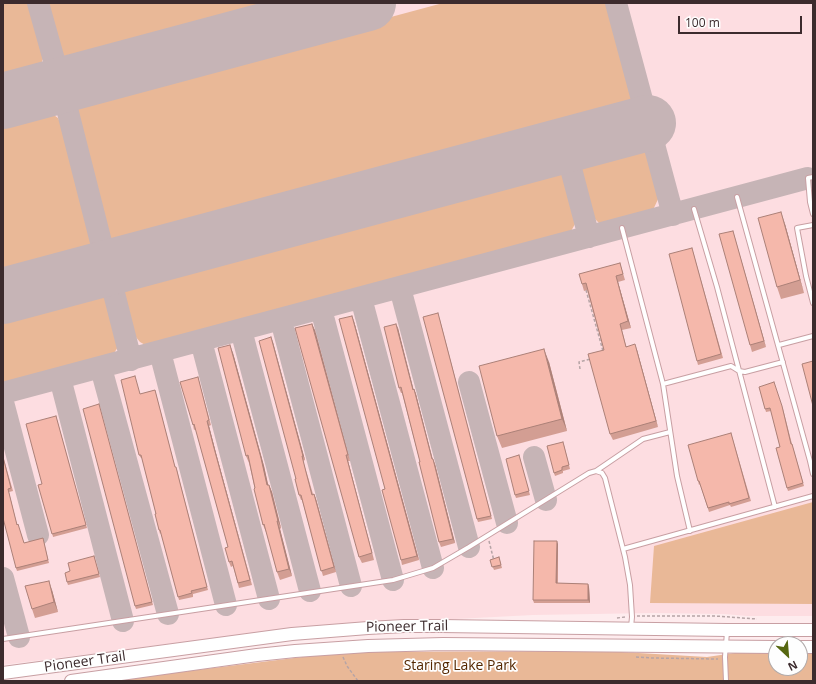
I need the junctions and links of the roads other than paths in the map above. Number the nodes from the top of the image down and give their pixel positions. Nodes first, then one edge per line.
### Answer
1 (813, 177) edge
2 (737, 197) dead end
3 (694, 209) dead end
4 (813, 214) edge
5 (813, 225) edge
6 (622, 228) dead end
7 (813, 303) edge
8 (813, 336) edge
9 (778, 345) junction
10 (783, 362) junction
11 (739, 371) junction
12 (663, 384) junction
13 (670, 432) junction
14 (596, 471) junction
15 (813, 474) edge
16 (813, 496) edge
17 (775, 507) junction
18 (690, 531) junction
19 (623, 549) junction
20 (631, 629) junction
21 (727, 630) junction
22 (813, 630) edge
23 (3, 639) edge
24 (768, 648) edge
25 (725, 652) junction
26 (3, 673) edge
27 (71, 681) edge
28 (726, 681) edge

1 - 4 lane
2 - 9 lane
3 - 11 lane
5 - 7 lane
6 - 12 lane
8 - 9 lane
9 - 10 lane
10 - 11 lane
10 - 15 lane
11 - 12 lane
11 - 17 lane
12 - 13 lane
13 - 14 lane
13 - 18 lane
14 - 19 lane
14 - 23 lane
16 - 17 lane
17 - 18 lane
18 - 19 lane
19 - 20 lane
20 - 21 main road, Pioneer Trail
20 - 26 main road, Pioneer Trail
21 - 22 main road, Pioneer Trail
21 - 25 lane
24 - 25 main road, Pioneer Trail
25 - 27 main road, Pioneer Trail
25 - 28 lane

